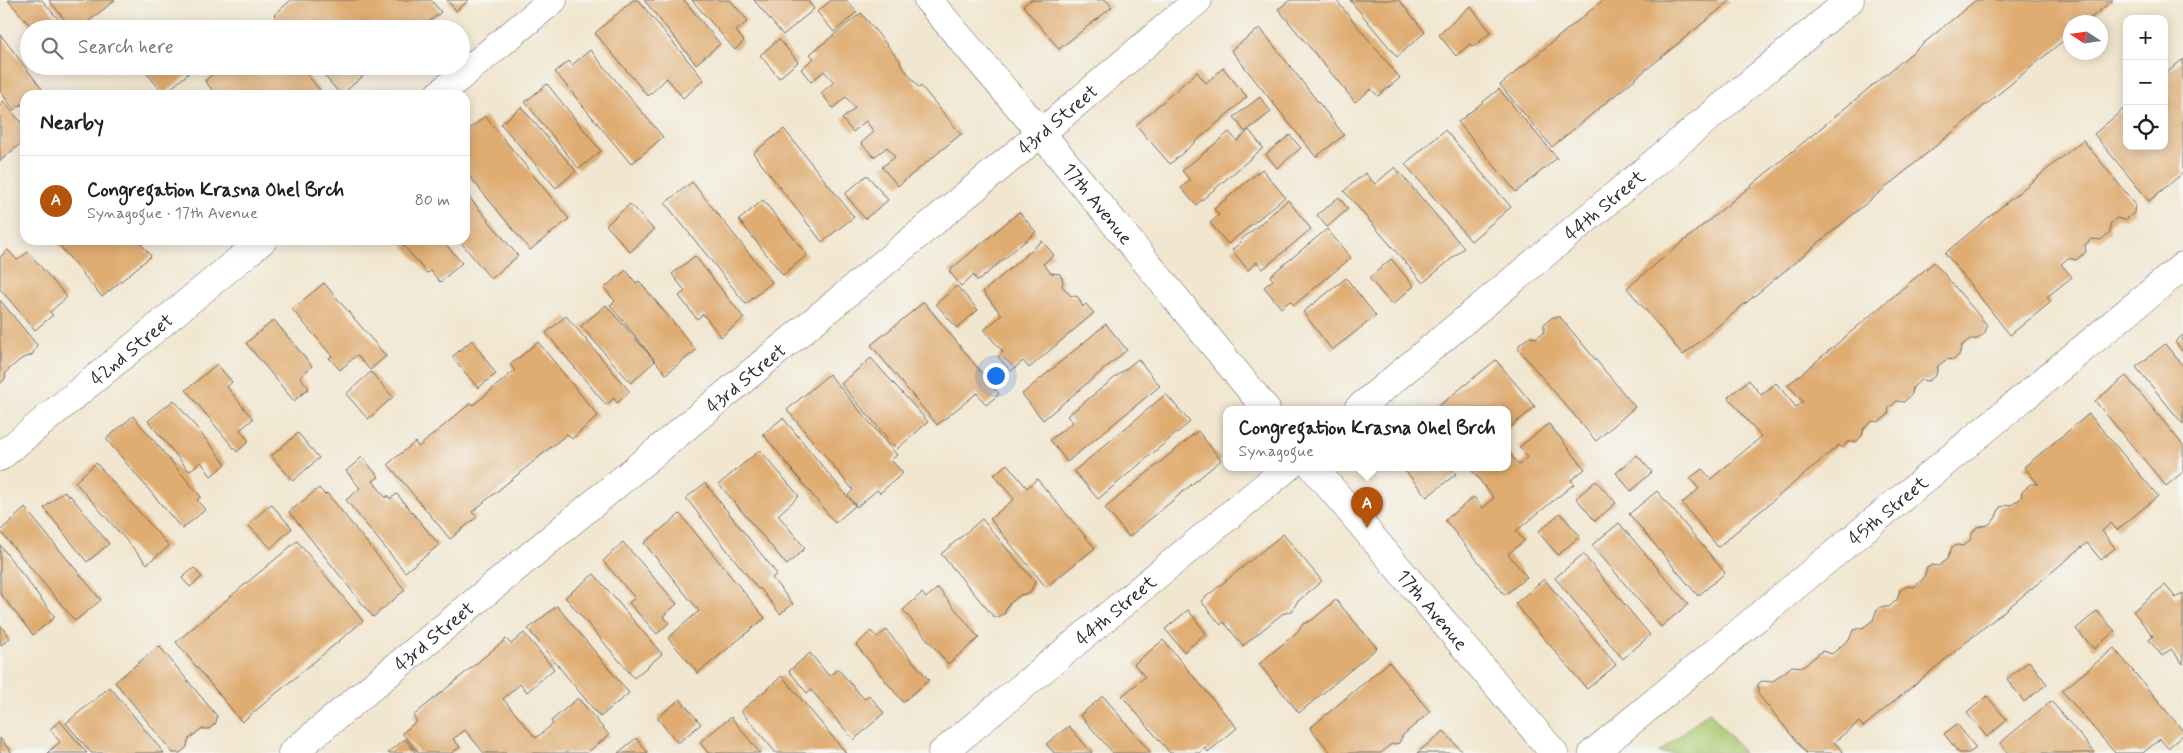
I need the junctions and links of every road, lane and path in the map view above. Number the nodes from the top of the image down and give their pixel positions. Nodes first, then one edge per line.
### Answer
1 (553, 0) edge
2 (928, 0) edge
3 (1198, 0) edge
4 (1850, 0) edge
5 (470, 69) edge
6 (462, 75) edge
7 (444, 90) edge
8 (1041, 133) junction
9 (257, 245) edge
10 (2183, 266) edge
11 (1264, 406) edge
12 (1362, 406) edge
13 (0, 457) edge
14 (1283, 471) edge
15 (1316, 471) edge
16 (292, 753) edge
17 (942, 753) edge
18 (1554, 753) edge
19 (1593, 753) edge

1 - 5 street
2 - 8 street, 17th Avenue
3 - 8 street, 43rd Street
4 - 12 street, 44th Street
6 - 7 street
8 - 11 street, 17th Avenue
8 - 16 street, 43rd Street
9 - 13 street, 42nd Street
10 - 19 street, 45th Street
14 - 17 street, 44th Street
15 - 18 street, 17th Avenue

